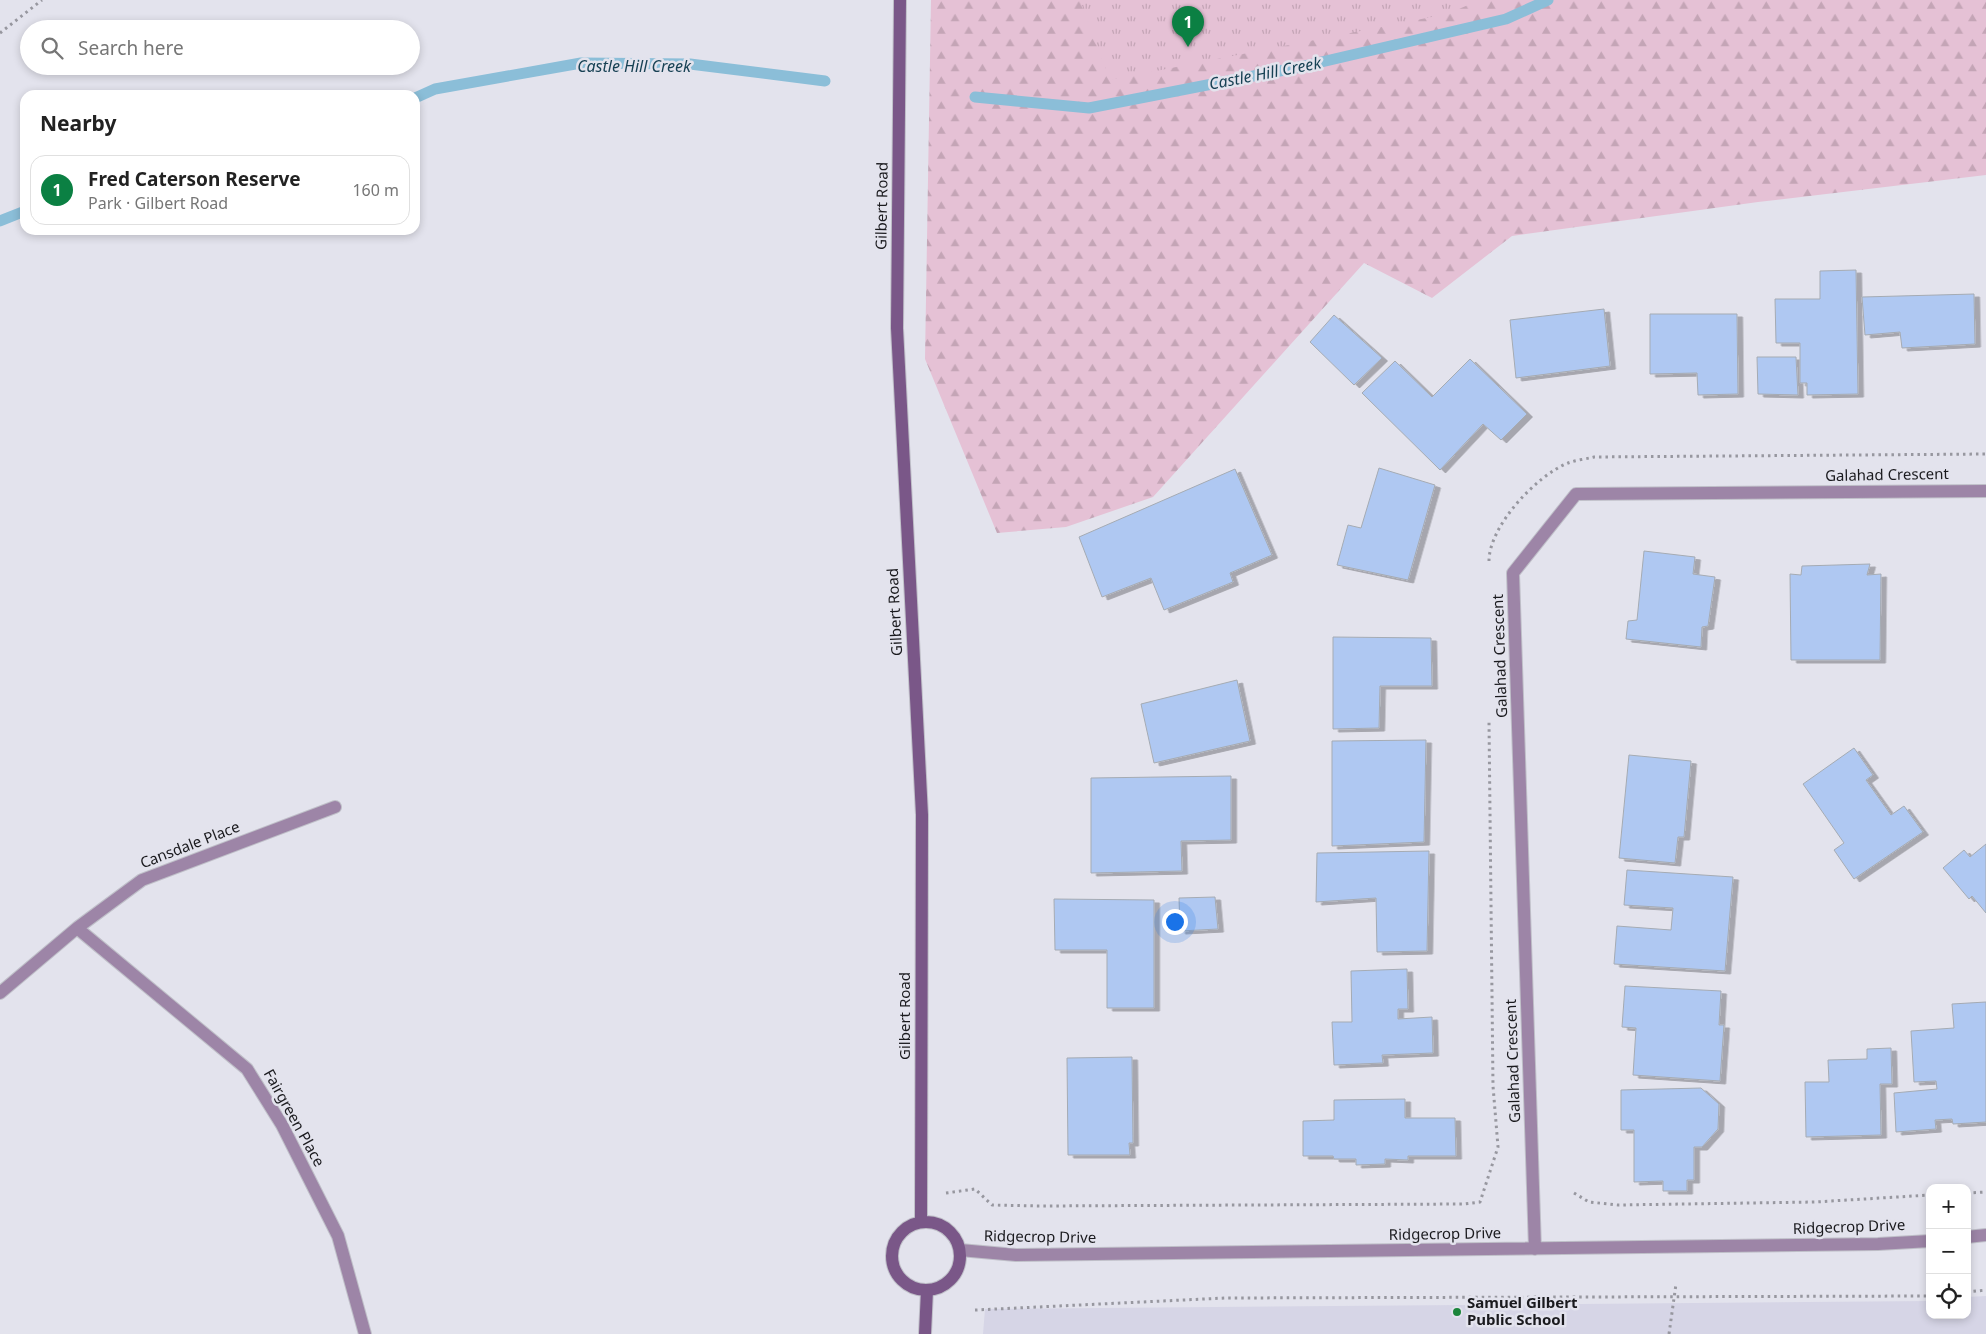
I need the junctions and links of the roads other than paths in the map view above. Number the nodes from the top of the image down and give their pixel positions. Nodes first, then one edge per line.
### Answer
1 (900, 0) edge
2 (1986, 491) edge
3 (335, 807) dead end
4 (77, 928) junction
5 (0, 993) edge
6 (921, 1222) junction
7 (1986, 1235) edge
8 (1971, 1237) edge
9 (1926, 1241) edge
10 (1535, 1249) junction
11 (960, 1250) junction
12 (927, 1290) junction
13 (365, 1334) edge
14 (925, 1334) edge

1 - 6 main road, Gilbert Road
2 - 10 street, Galahad Crescent
3 - 4 street, Cansdale Place
4 - 5 street, Cansdale Place
4 - 13 street, Fairgreen Place
6 - 11 main road
6 - 12 main road
7 - 8 street
9 - 10 street, Ridgecrop Drive
10 - 11 street, Ridgecrop Drive
11 - 12 main road
12 - 14 main road

